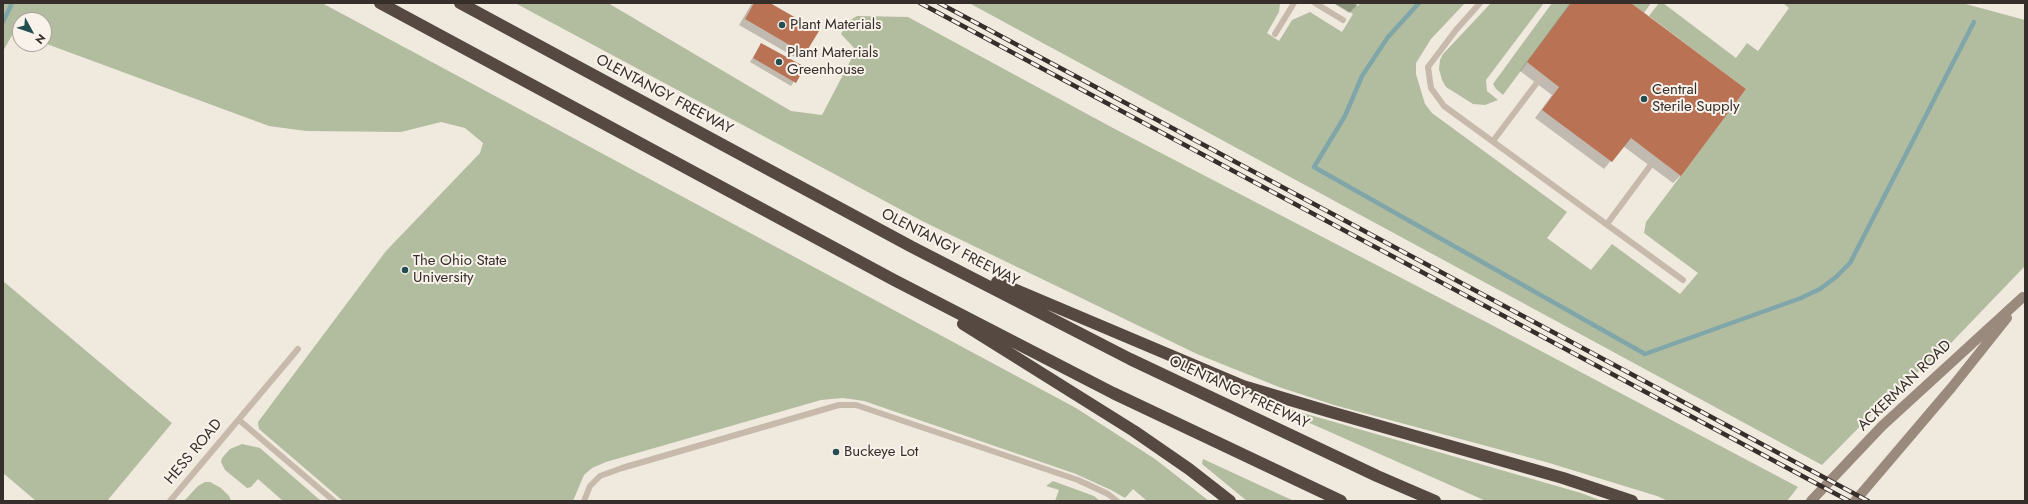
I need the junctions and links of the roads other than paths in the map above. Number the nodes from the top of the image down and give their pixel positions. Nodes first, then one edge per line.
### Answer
1 (380, 3) edge
2 (460, 3) edge
3 (1294, 3) edge
4 (1315, 3) edge
5 (1480, 3) edge
6 (1343, 20) dead end
7 (1275, 34) dead end
8 (1538, 80) dead end
9 (1493, 141) junction
10 (1650, 166) dead end
11 (1607, 224) junction
12 (912, 247) junction
13 (894, 280) junction
14 (1683, 280) dead end
15 (2024, 296) edge
16 (298, 349) dead end
17 (239, 420) junction
18 (170, 501) edge
19 (334, 501) edge
20 (584, 501) edge
21 (1117, 501) edge
22 (1230, 501) edge
23 (1341, 501) edge
24 (1435, 501) edge
25 (1632, 501) edge
26 (1811, 501) edge
27 (1855, 501) edge

1 - 13 highway
2 - 12 highway, OLENTANGY FREEWAY
3 - 7 lane
4 - 6 lane
5 - 9 lane
8 - 9 lane
9 - 11 lane
10 - 11 lane
11 - 14 lane
12 - 24 highway, OLENTANGY FREEWAY
12 - 25 highway
13 - 22 highway
13 - 23 highway
15 - 26 main road, ACKERMAN ROAD
15 - 27 main road, ACKERMAN ROAD
16 - 17 lane, HESS ROAD
17 - 18 lane, HESS ROAD
17 - 19 lane
20 - 21 lane

